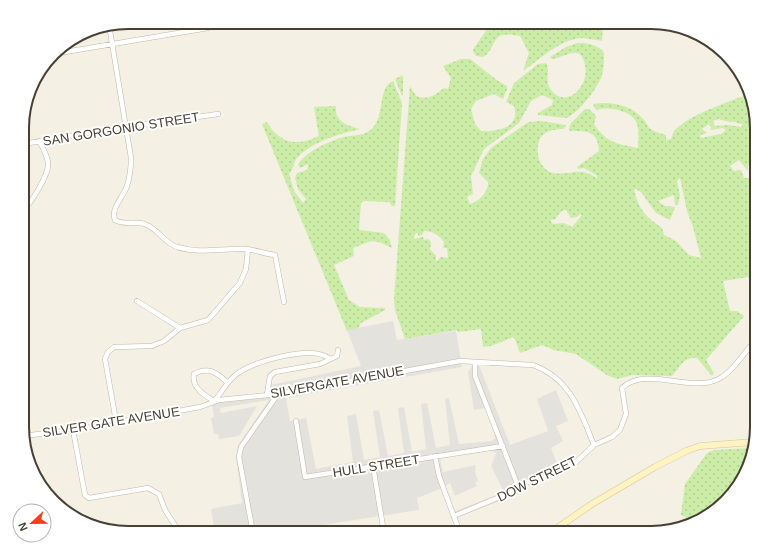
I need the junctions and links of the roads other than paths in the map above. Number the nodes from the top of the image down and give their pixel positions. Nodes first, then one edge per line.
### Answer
1 (203, 29) edge
2 (198, 30) joint
3 (110, 31) edge
4 (112, 45) junction
5 (65, 52) edge
6 (218, 114) dead end
7 (125, 127) junction
8 (39, 141) junction
9 (29, 143) edge
10 (29, 202) edge
11 (248, 249) junction
12 (137, 301) dead end
13 (284, 302) dead end
14 (180, 328) junction
15 (750, 346) edge
16 (338, 350) dead end
17 (330, 359) junction
18 (475, 363) junction
19 (227, 382) junction
20 (267, 394) junction
21 (278, 394) junction
22 (213, 402) junction
23 (200, 407) joint
24 (116, 421) junction
25 (296, 421) dead end
26 (73, 430) junction
27 (29, 436) edge
28 (749, 442) edge
29 (594, 445) junction
30 (503, 446) junction
31 (435, 456) junction
32 (373, 466) junction
33 (518, 486) junction
34 (454, 516) junction
35 (175, 526) edge
36 (251, 526) edge
37 (383, 526) edge
38 (458, 526) edge
39 (560, 526) edge

1 - 2 street
2 - 4 street
3 - 4 street
4 - 5 street
4 - 7 street
6 - 7 street, SAN GORGONIO STREET
7 - 8 street, SAN GORGONIO STREET
7 - 11 street
8 - 9 street, SAN GORGONIO STREET
8 - 10 street
11 - 13 street
11 - 14 street
12 - 14 street
14 - 24 street
15 - 29 street, DOW STREET
16 - 17 street
17 - 19 street
17 - 20 street
18 - 21 street, SILVERGATE AVENUE
18 - 29 street
18 - 30 street
19 - 22 street
19 - 22 street
20 - 21 street, SILVERGATE AVENUE
20 - 22 street, SILVERGATE AVENUE
21 - 36 street
22 - 23 street, SILVERGATE AVENUE
23 - 24 street, SILVER GATE AVENUE
24 - 26 street, SILVER GATE AVENUE
25 - 32 street, HULL STREET
26 - 27 street, SILVER GATE AVENUE
26 - 35 street
28 - 39 main road
29 - 33 street, DOW STREET
30 - 31 street, HULL STREET
30 - 33 street
31 - 32 street, HULL STREET
31 - 34 street
32 - 37 street
33 - 34 street, DOW STREET
34 - 38 street

